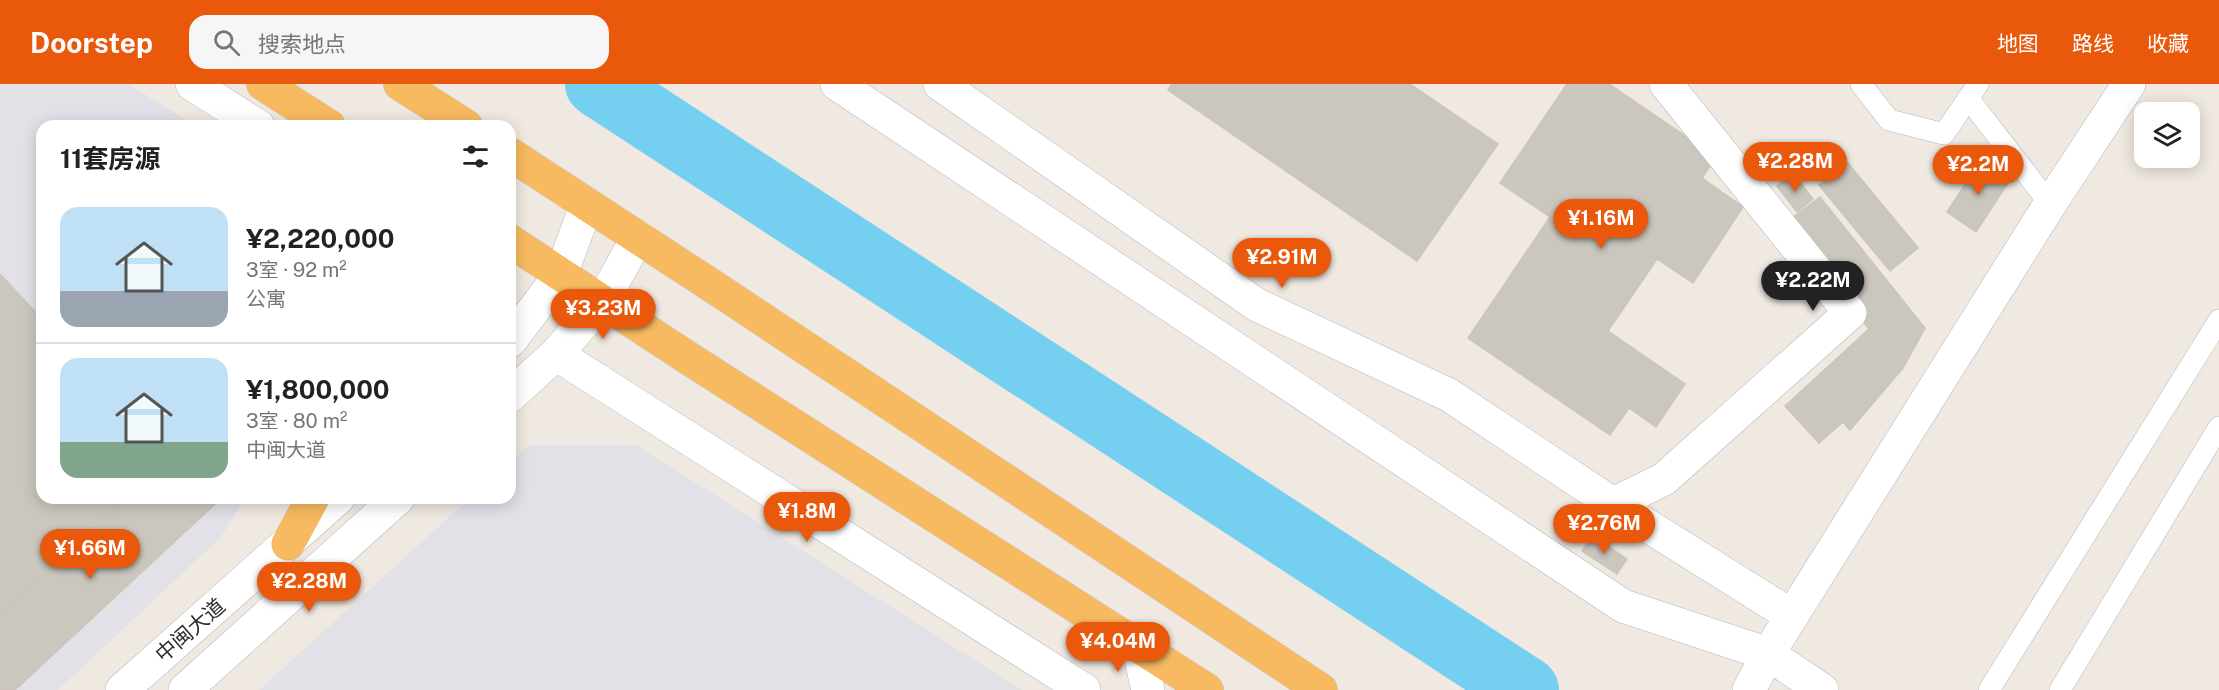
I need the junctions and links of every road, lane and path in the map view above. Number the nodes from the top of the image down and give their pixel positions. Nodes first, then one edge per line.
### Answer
1 (192, 84) edge
2 (258, 84) edge
3 (263, 84) edge
4 (400, 84) edge
5 (837, 84) edge
6 (940, 84) edge
7 (1665, 84) edge
8 (1861, 84) edge
9 (2129, 84) edge
10 (1973, 91) edge
11 (249, 120) edge
12 (292, 120) edge
13 (320, 120) edge
14 (457, 120) edge
15 (516, 158) edge
16 (587, 204) junction
17 (2050, 204) junction
18 (638, 237) junction
19 (516, 245) edge
20 (561, 274) junction
21 (602, 302) junction
22 (2219, 320) edge
23 (516, 333) edge
24 (556, 354) junction
25 (516, 391) edge
26 (2219, 427) edge
27 (311, 504) edge
28 (331, 504) edge
29 (391, 504) edge
30 (1613, 504) junction
31 (288, 543) junction
32 (1792, 616) junction
33 (1138, 646) junction
34 (1768, 654) junction
35 (122, 690) edge
36 (185, 690) edge
37 (1084, 690) edge
38 (1148, 690) edge
39 (1207, 690) edge
40 (1321, 690) edge
41 (1749, 690) edge
42 (1822, 690) edge
43 (1989, 690) edge
44 (2060, 690) edge

1 - 11 street
2 - 12 highway
3 - 13 highway
4 - 14 highway
5 - 34 street
6 - 30 street
7 - 30 street
8 - 10 lane
9 - 17 street
10 - 17 lane
15 - 16 highway
16 - 18 highway
16 - 20 street
17 - 32 street
18 - 21 street
18 - 40 highway
19 - 20 highway
20 - 21 highway
20 - 23 street
21 - 24 street
21 - 33 highway
22 - 43 lane
24 - 25 street
24 - 37 street
26 - 44 lane
27 - 31 highway
28 - 31 street, 中闽大道
29 - 36 street, 中闽大道
30 - 32 street
31 - 35 street, 中闽大道
32 - 34 street
33 - 38 street
33 - 39 highway
34 - 41 street
34 - 42 street

